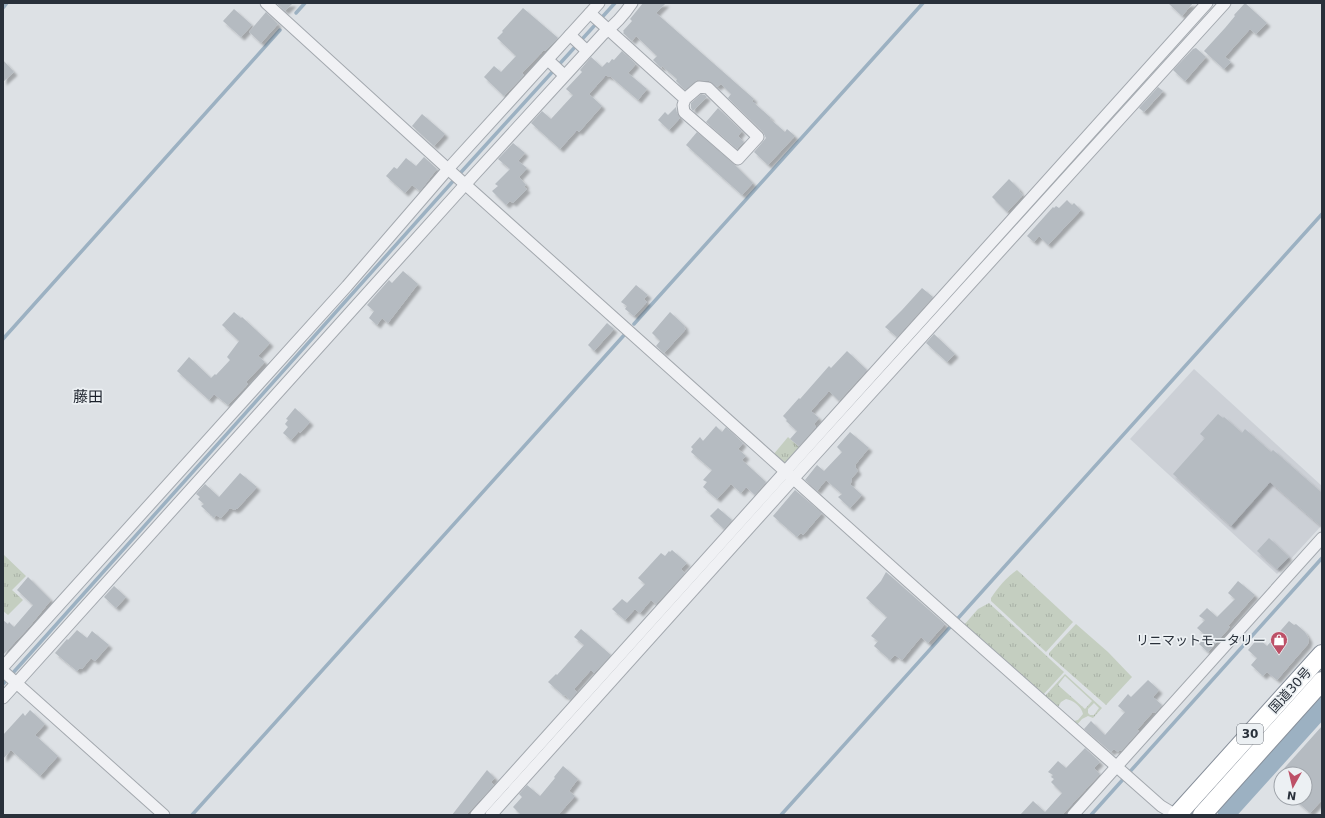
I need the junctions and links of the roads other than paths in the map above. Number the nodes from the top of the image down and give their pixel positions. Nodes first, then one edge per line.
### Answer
1 (266, 3) edge
2 (600, 3) edge
3 (632, 3) edge
4 (1207, 3) edge
5 (1225, 3) edge
6 (598, 21) junction
7 (578, 43) junction
8 (556, 68) junction
9 (685, 99) junction
10 (457, 176) junction
11 (790, 475) junction
12 (1322, 538) edge
13 (1322, 654) edge
14 (8, 675) edge
15 (1322, 681) edge
16 (3, 698) edge
17 (1124, 772) junction
18 (164, 815) edge
19 (476, 815) edge
20 (491, 815) edge
21 (1074, 815) edge
22 (1177, 815) edge
23 (1202, 815) edge

1 - 10 street
2 - 6 street
3 - 6 street
4 - 11 street
5 - 11 street
6 - 7 street
6 - 7 street
6 - 9 street
7 - 8 street
7 - 8 street
8 - 10 street
8 - 10 street
9 - 9 street
10 - 11 street
10 - 14 street
10 - 14 street
11 - 17 street
11 - 19 street
11 - 20 street
12 - 17 street
13 - 22 highway, 国道30号 / 30
14 - 16 street
14 - 18 street
15 - 23 highway, 国道30号 / 30
17 - 21 street
17 - 22 street

